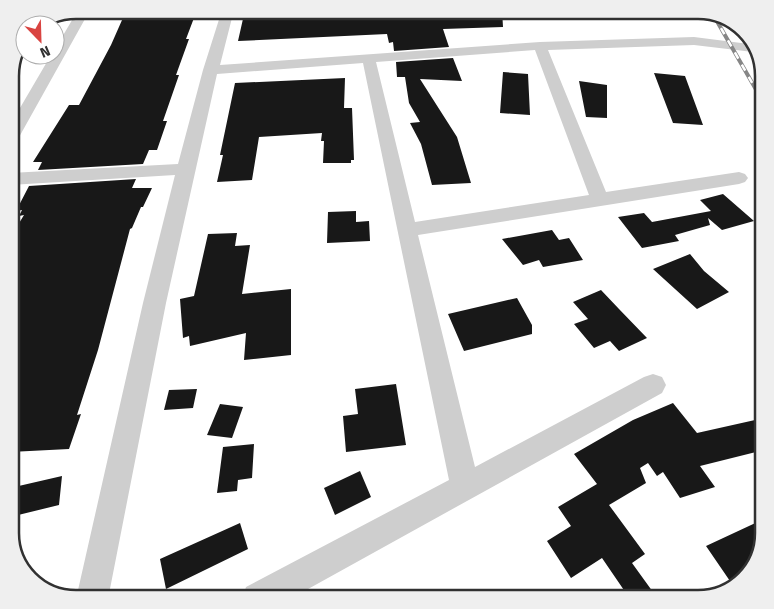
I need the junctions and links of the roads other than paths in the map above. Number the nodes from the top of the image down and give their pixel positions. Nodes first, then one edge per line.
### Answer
1 (79, 19) edge
2 (225, 19) edge
3 (65, 27) edge
4 (74, 28) junction
5 (540, 46) junction
6 (747, 47) edge
7 (369, 60) junction
8 (210, 70) junction
9 (19, 123) edge
10 (186, 169) junction
11 (19, 178) edge
12 (739, 178) dead end
13 (600, 200) junction
14 (406, 230) junction
15 (653, 385) dead end
16 (466, 486) junction
17 (94, 590) edge
18 (275, 590) edge

1 - 4 street
2 - 8 street
3 - 4 street
4 - 9 street
5 - 6 street
5 - 7 street
5 - 13 street
7 - 8 street
7 - 14 street
8 - 10 street
10 - 11 street
10 - 17 street
12 - 13 street
13 - 14 street
14 - 16 street
15 - 16 street
16 - 18 street

